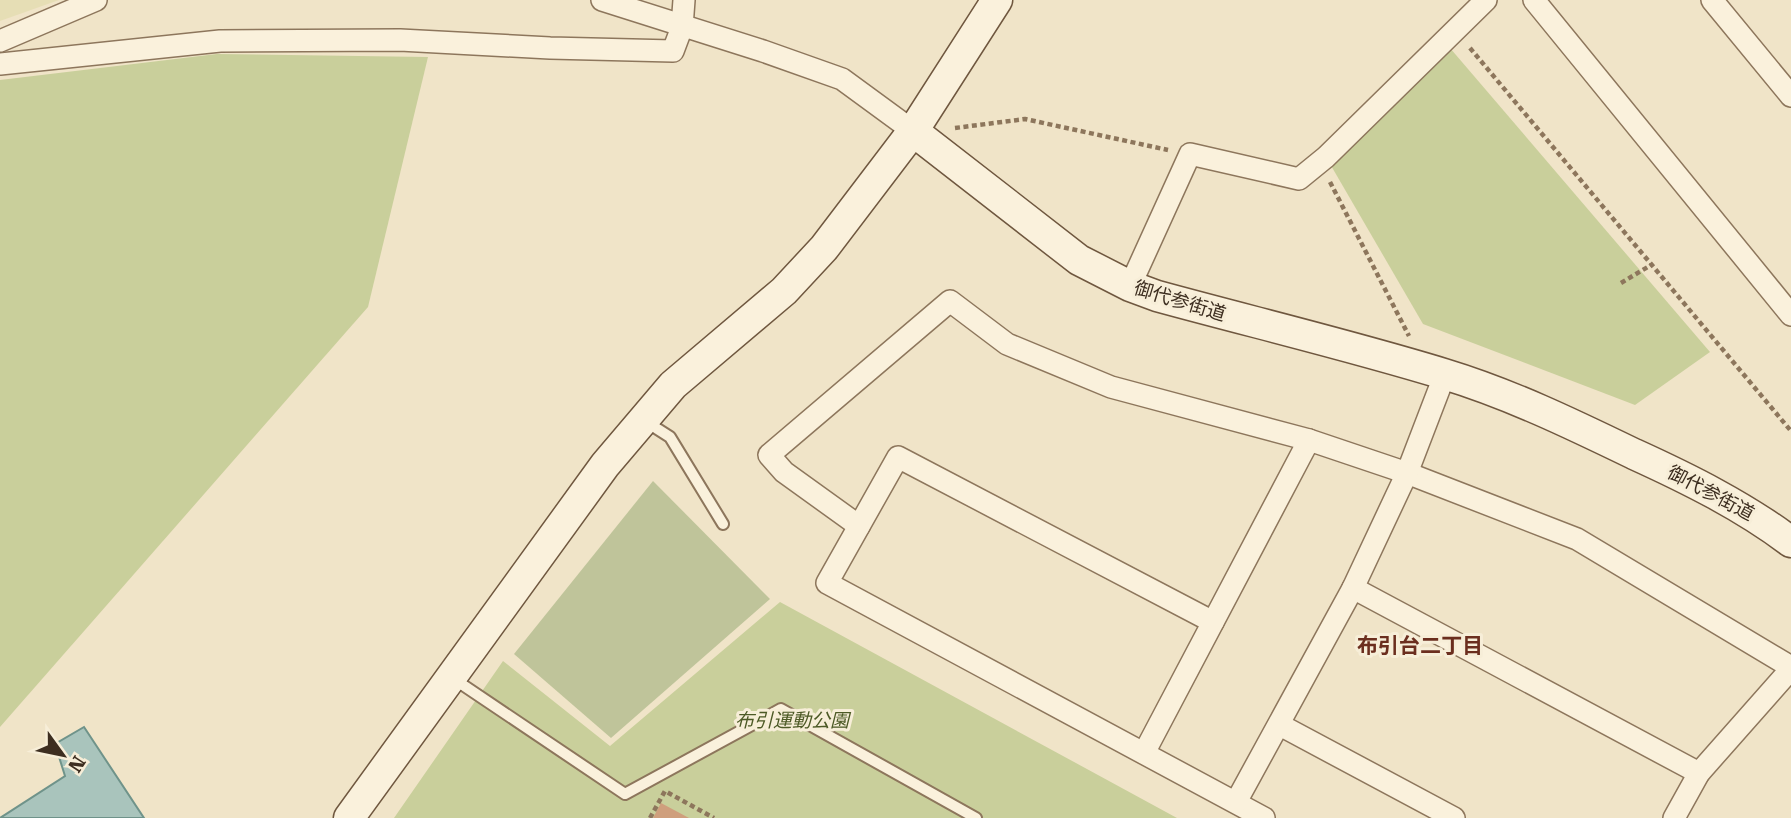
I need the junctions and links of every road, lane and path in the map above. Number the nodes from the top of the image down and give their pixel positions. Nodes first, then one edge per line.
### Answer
1 (96, 0) edge
2 (602, 0) edge
3 (684, 0) edge
4 (997, 0) edge
5 (1486, 0) edge
6 (1534, 0) edge
7 (1712, 0) edge
8 (682, 27) junction
9 (1455, 30) junction
10 (0, 41) edge
11 (0, 64) edge
12 (1791, 96) edge
13 (955, 128) dead end
14 (913, 131) junction
15 (1190, 155) junction
16 (1320, 162) junction
17 (1651, 265) junction
18 (1622, 283) dead end
19 (1130, 286) junction
20 (1791, 315) edge
21 (1413, 344) dead end
22 (1445, 374) junction
23 (642, 419) junction
24 (1791, 431) edge
25 (1309, 440) junction
26 (1407, 473) junction
27 (723, 524) dead end
28 (859, 526) junction
29 (1791, 542) edge
30 (1353, 588) junction
31 (1213, 622) junction
32 (1791, 668) edge
33 (452, 677) junction
34 (1280, 725) junction
35 (1144, 753) junction
36 (1699, 773) junction
37 (1236, 802) junction
38 (349, 818) edge
39 (650, 818) edge
40 (714, 818) edge
41 (976, 818) edge
42 (1264, 818) edge
43 (1454, 818) edge
44 (1674, 818) edge

1 - 10 street
2 - 8 street, 御代参街道
3 - 8 street
4 - 14 street
5 - 9 street
6 - 20 street
7 - 12 street
8 - 11 street
8 - 14 street, 御代参街道
9 - 16 street
9 - 17 path
13 - 15 path
14 - 19 street, 御代参街道
14 - 23 street
15 - 16 street
15 - 19 street
16 - 21 path
17 - 18 path
17 - 24 path
19 - 22 street, 御代参街道
22 - 26 street
22 - 29 street, 御代参街道
23 - 27 lane
23 - 33 street
25 - 26 street
25 - 28 street
25 - 31 street
26 - 30 street
26 - 32 street
28 - 31 street
28 - 35 street
30 - 34 street
30 - 36 street
31 - 35 street
32 - 36 street
33 - 38 street
33 - 41 lane
34 - 37 street
34 - 43 street
35 - 37 street
36 - 44 street
37 - 42 street
39 - 40 path

